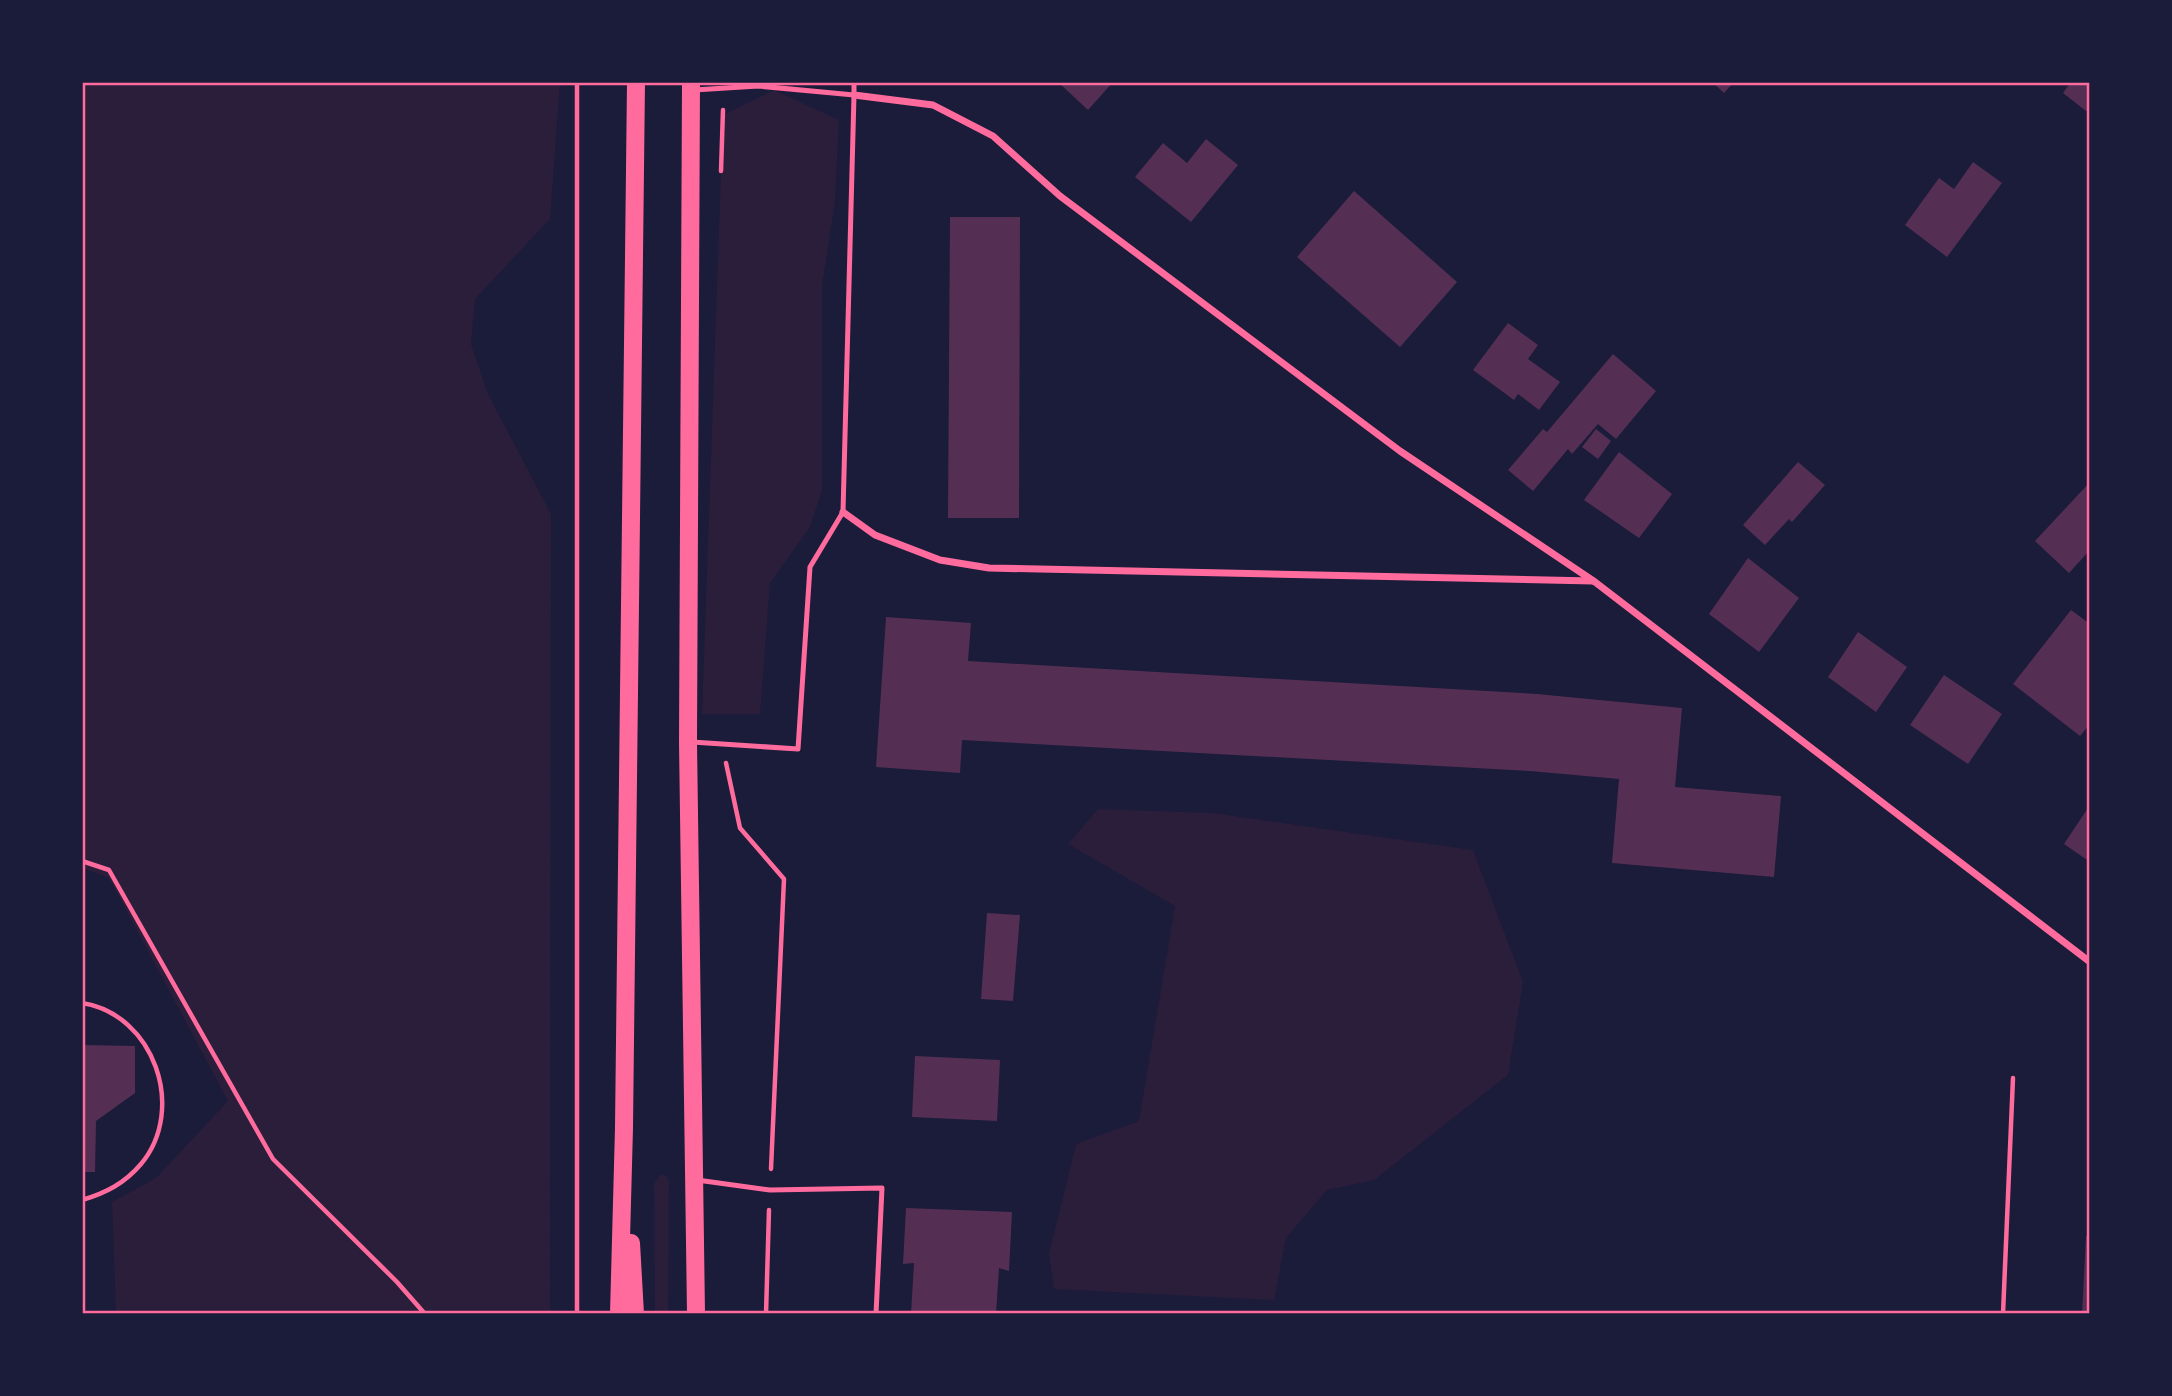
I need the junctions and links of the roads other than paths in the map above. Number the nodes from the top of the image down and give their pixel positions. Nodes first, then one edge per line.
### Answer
1 (636, 82) edge
2 (854, 82) edge
3 (691, 86) edge
4 (854, 95) junction
5 (844, 512) junction
6 (1595, 582) junction
7 (688, 742) junction
8 (2090, 962) edge
9 (624, 1128) junction
10 (694, 1180) junction
11 (619, 1314) edge
12 (635, 1314) edge
13 (696, 1314) edge
14 (876, 1314) edge

1 - 9 main road
2 - 4 lane
3 - 4 lane
3 - 7 main road
4 - 5 lane
4 - 6 street
5 - 6 street
5 - 7 lane
6 - 8 street
7 - 10 main road
9 - 11 main road
9 - 12 main road
10 - 13 main road
10 - 14 lane

